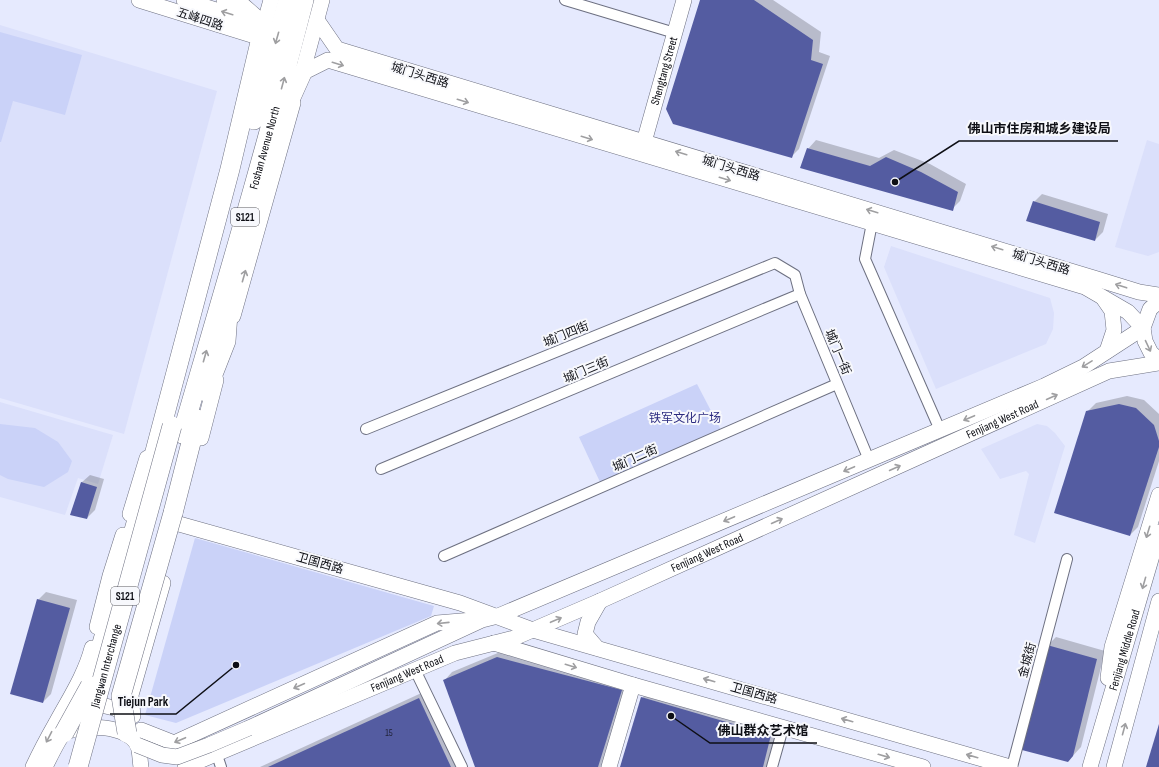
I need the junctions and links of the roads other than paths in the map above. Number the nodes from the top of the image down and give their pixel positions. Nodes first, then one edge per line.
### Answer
1 (139, 0) edge
2 (184, 0) edge
3 (224, 0) edge
4 (271, 0) edge
5 (288, 0) edge
6 (304, 0) edge
7 (322, 0) edge
8 (565, 0) edge
9 (684, 0) edge
10 (317, 20) junction
11 (263, 32) junction
12 (675, 33) junction
13 (302, 73) junction
14 (644, 142) junction
15 (257, 175) junction
16 (872, 223) junction
17 (233, 259) junction
18 (775, 263) joint
19 (800, 294) junction
20 (1159, 295) edge
21 (1103, 298) junction
22 (1159, 301) edge
23 (1143, 328) junction
24 (226, 341) junction
25 (1107, 351) junction
26 (1159, 361) edge
27 (837, 384) junction
28 (366, 429) dead end
29 (177, 430) junction
30 (940, 430) junction
31 (869, 460) junction
32 (381, 469) dead end
33 (1159, 495) edge
34 (176, 518) junction
35 (1159, 532) edge
36 (444, 556) dead end
37 (1067, 559) dead end
38 (600, 601) junction
39 (1159, 601) edge
40 (460, 603) junction
41 (498, 616) junction
42 (482, 620) junction
43 (1159, 622) edge
44 (533, 630) junction
45 (493, 643) junction
46 (597, 648) junction
47 (513, 649) junction
48 (1140, 670) junction
49 (420, 671) junction
50 (323, 675) junction
51 (85, 682) junction
52 (347, 682) junction
53 (632, 685) junction
54 (127, 693) junction
55 (312, 699) junction
56 (66, 707) junction
57 (783, 728) junction
58 (1100, 730) junction
59 (134, 731) junction
60 (64, 733) junction
61 (250, 733) junction
62 (220, 764) edge
63 (33, 767) edge
64 (45, 767) edge
65 (78, 767) edge
66 (90, 767) edge
67 (141, 767) edge
68 (151, 767) edge
69 (185, 767) edge
70 (204, 767) edge
71 (462, 767) edge
72 (609, 767) edge
73 (772, 767) edge
74 (923, 767) edge
75 (1011, 767) edge
76 (1090, 767) edge
77 (1114, 767) edge

1 - 11 main road, 五峰四路
11 -> 2 main road, 五峰四路
3 - 11 main road
4 - 11 main road
5 -> 29 highway, Foshan Avenue North / S121
15 -> 6 highway, Foshan Avenue North / S121
7 - 10 main road
8 - 12 street
9 - 12 main road, Shengtang Street
10 - 13 main road
10 - 14 main road, 城门头西路
11 - 51 main road
11 - 51 highway
12 - 14 main road, Shengtang Street
13 - 15 highway
13 -> 16 main road, 城门头西路
24 -> 13 main road
20 -> 14 main road, 城门头西路
15 - 17 highway, Foshan Avenue North / S121
16 - 21 main road, 城门头西路
16 - 30 street
17 - 24 highway
29 -> 17 highway, Foshan Avenue North / S121
18 - 19 street, 城门一街
18 - 28 street, 城门四街
19 - 27 street, 城门一街
19 - 32 street, 城门三街
21 - 23 main road, 城门头西路
21 - 25 main road
22 - 23 main road
23 - 25 main road, Fenjiang West Road
23 -> 26 main road
24 - 34 highway
25 -> 30 main road, Fenjiang West Road
38 -> 26 main road, Fenjiang West Road
27 - 31 street, 城门一街
27 - 36 street, 城门二街
29 - 65 highway, Jiangwan Interchange / S121, bridge
29 - 66 highway, S121
30 - 31 main road, Fenjiang West Road
31 -> 41 main road, Fenjiang West Road
33 -> 58 main road
34 - 40 main road, 卫国西路
34 - 54 highway, bridge
35 -> 58 main road, Fenjiang Middle Road
37 - 75 street, 金城街
44 -> 38 main road, Fenjiang West Road
38 - 46 main road
39 - 48 main road, Fenjiang Middle Road
40 - 41 main road, 卫国西路
40 - 42 main road
41 - 42 main road, Fenjiang West Road
41 - 44 main road, 卫国西路
42 - 45 main road
42 -> 50 main road
42 - 52 main road, Fenjiang West Road
43 - 48 main road
44 - 45 main road, Fenjiang West Road
44 - 46 main road, 卫国西路
45 - 47 main road
45 - 49 main road, Fenjiang West Road
75 -> 46 main road, 卫国西路
47 - 49 main road
47 -> 53 main road
77 -> 48 main road, Fenjiang Middle Road
49 - 61 main road, Fenjiang West Road
49 - 62 main road
49 - 71 street
50 - 52 main road
50 - 55 main road
50 -> 59 main road
51 - 54 highway, bridge
51 - 56 main road
51 - 60 highway, bridge
52 - 55 main road, Fenjiang West Road
53 - 57 main road
53 - 72 main road
54 - 59 highway, bridge
55 - 61 main road, Fenjiang West Road
56 - 59 main road
56 -> 63 main road
57 - 73 street
57 -> 74 main road
58 - 76 main road, Fenjiang Middle Road
59 - 60 main road, bridge
59 - 61 main road, bridge
59 - 67 main road
59 - 68 main road
60 - 64 main road
61 - 69 main road
62 - 70 main road

